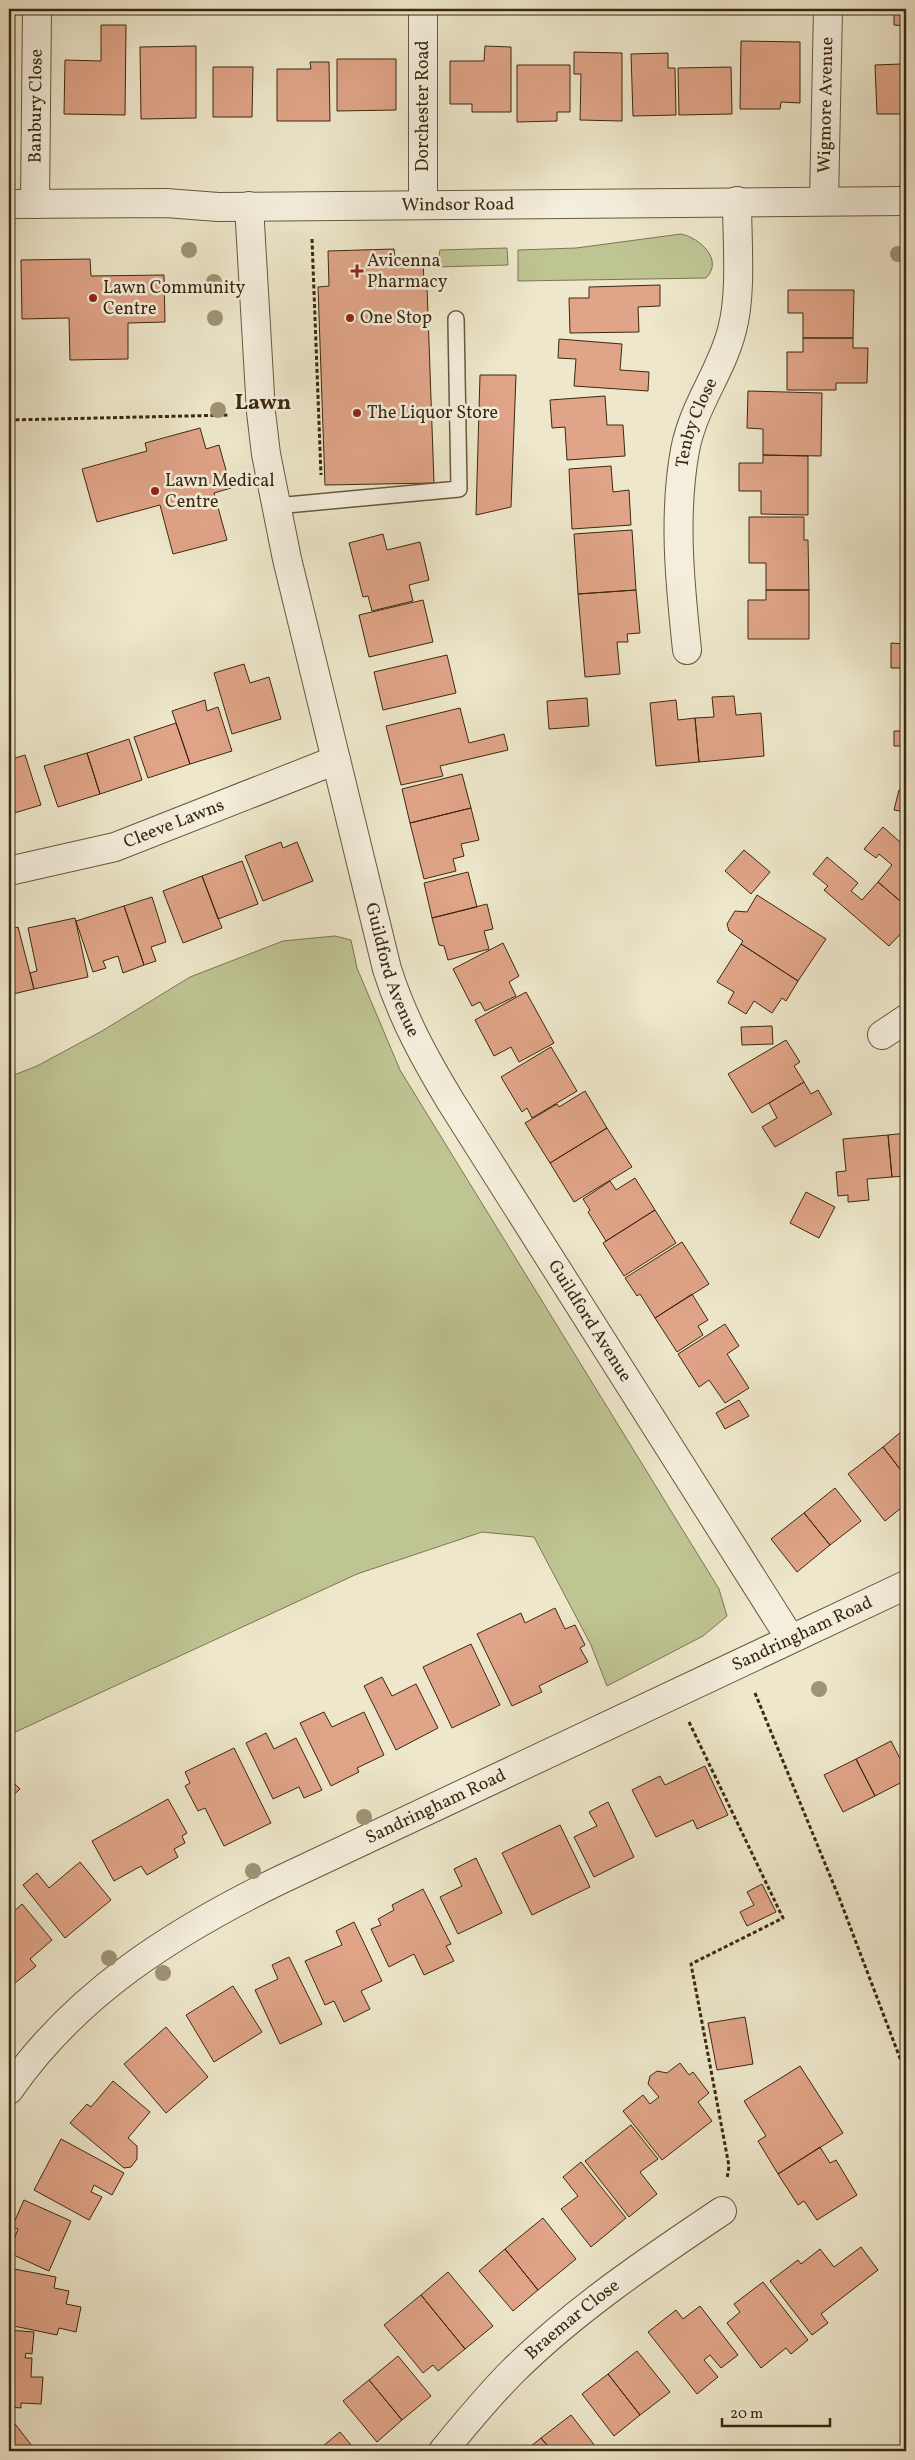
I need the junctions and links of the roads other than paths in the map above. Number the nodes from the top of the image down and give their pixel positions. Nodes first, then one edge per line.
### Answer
1 (37, 9) edge
2 (423, 9) edge
3 (828, 9) edge
4 (738, 201) junction
5 (824, 201) junction
6 (906, 201) edge
7 (9, 204) edge
8 (35, 204) junction
9 (423, 204) junction
10 (249, 206) junction
11 (456, 319) dead end
12 (276, 506) junction
13 (687, 650) dead end
14 (336, 760) junction
15 (9, 871) edge
16 (906, 1019) edge
17 (882, 1035) dead end
18 (906, 1585) edge
19 (790, 1638) junction
20 (17, 2058) edge
21 (9, 2090) edge
22 (722, 2211) road end
23 (443, 2451) edge

1 - 8 street, Banbury Close
2 - 9 street, Dorchester Road
3 - 5 street, Wigmore Avenue
4 - 5 street, Windsor Road
4 - 9 street, Windsor Road
4 - 13 street, Tenby Close
5 - 6 street, Windsor Road
7 - 8 street, Windsor Road
8 - 10 street, Windsor Road
9 - 10 street, Windsor Road
10 - 12 street, Guildford Avenue
11 - 12 lane
12 - 14 street, Guildford Avenue
14 - 15 street, Cleeve Lawns
14 - 19 street, Guildford Avenue
16 - 17 street
18 - 19 street, Sandringham Road
19 - 20 street, Sandringham Road
20 - 21 street, Sandringham Road
22 - 23 street, Braemar Close

